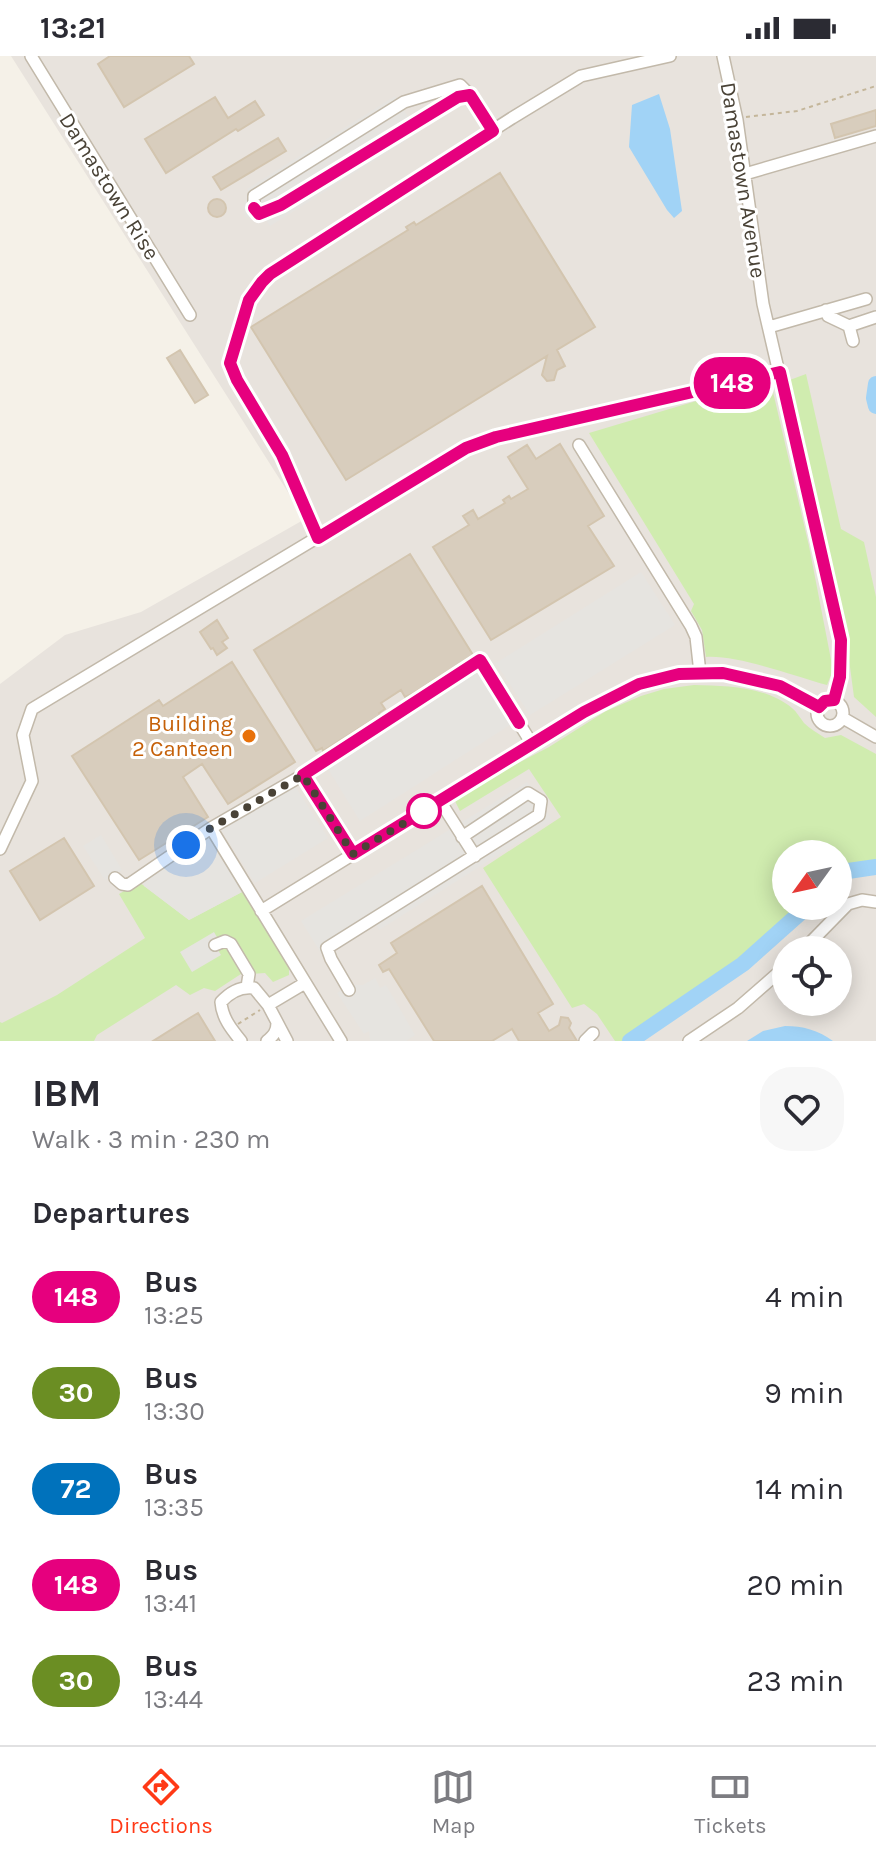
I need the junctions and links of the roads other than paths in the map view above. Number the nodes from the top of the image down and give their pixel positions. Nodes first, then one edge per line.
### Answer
1 (31, 56) edge
2 (670, 56) edge
3 (723, 56) edge
4 (470, 95) junction
5 (493, 131) junction
6 (876, 136) edge
7 (745, 174) junction
8 (866, 299) dead end
9 (826, 310) junction
10 (190, 315) dead end
11 (876, 317) edge
12 (849, 326) junction
13 (769, 327) junction
14 (853, 341) dead end
15 (780, 372) junction
16 (579, 445) dead end
17 (318, 538) junction
18 (700, 673) junction
19 (834, 700) junction
20 (819, 707) junction
21 (843, 718) junction
22 (876, 737) edge
23 (532, 744) junction
24 (303, 775) junction
25 (440, 801) junction
26 (211, 828) junction
27 (462, 837) junction
28 (0, 849) edge
29 (353, 854) junction
30 (475, 856) junction
31 (115, 878) dead end
32 (876, 902) edge
33 (261, 911) junction
34 (817, 936) edge
35 (215, 945) dead end
36 (772, 978) edge
37 (305, 983) junction
38 (247, 987) junction
39 (349, 990) dead end
40 (268, 1005) junction
41 (277, 1023) junction
42 (241, 1041) edge
43 (267, 1041) edge
44 (287, 1041) edge
45 (341, 1041) edge
46 (689, 1041) edge

1 - 10 street, Damastown Rise
2 - 5 street
3 - 7 street, Damastown Avenue
4 - 4 street
4 - 5 street
5 - 17 street
6 - 7 street
7 - 13 street, Damastown Avenue
8 - 9 street
9 - 12 street
9 - 13 street
11 - 12 street
12 - 14 street
13 - 15 street, Damastown Avenue
15 - 17 street
15 - 19 street, Damastown Avenue
16 - 18 street
17 - 28 street
18 - 20 street
18 - 23 street
19 - 20 street
19 - 21 street
20 - 21 street
21 - 22 street
23 - 24 street
23 - 25 street
24 - 26 street
24 - 29 street
25 - 27 street
25 - 29 street
26 - 31 street
26 - 33 street
27 - 30 street
27 - 30 street
29 - 33 street
30 - 39 street
32 - 34 street
33 - 37 street
35 - 38 street
36 - 46 street
37 - 40 street
37 - 45 street
38 - 40 street
38 - 42 street
40 - 41 street
41 - 43 street
41 - 44 street

